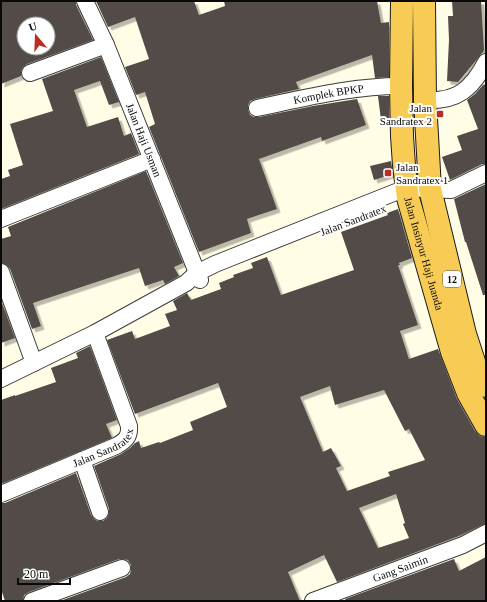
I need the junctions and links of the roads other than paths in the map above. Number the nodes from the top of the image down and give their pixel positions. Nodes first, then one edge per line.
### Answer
1 (85, 1) edge
2 (402, 1) edge
3 (424, 1) edge
4 (106, 45) junction
5 (486, 62) edge
6 (30, 73) dead end
7 (401, 86) junction
8 (425, 100) junction
9 (257, 108) dead end
10 (152, 159) junction
11 (486, 173) edge
12 (430, 189) junction
13 (407, 193) junction
14 (1, 219) edge
15 (1, 272) edge
16 (194, 279) junction
17 (95, 333) junction
18 (34, 363) junction
19 (483, 373) edge
20 (1, 379) edge
21 (486, 425) edge
22 (82, 460) junction
23 (1, 494) edge
24 (100, 512) dead end
25 (486, 533) edge
26 (122, 568) dead end
27 (32, 601) edge
28 (313, 601) edge

1 - 4 street, Jalan Haji Usman
2 - 7 highway, Jalan Insinyur Haji Juanda / 12
3 - 8 highway, Jalan Insinyur Haji Juanda / 12
4 - 6 street
4 - 10 street, Jalan Haji Usman
5 - 8 street
7 - 9 street, Komplek BPKP
7 - 13 highway, Jalan Insinyur Haji Juanda / 12
8 - 12 highway, Jalan Insinyur Haji Juanda / 12
10 - 14 street
10 - 16 street, Jalan Haji Usman
11 - 12 street, Jalan Sandratex
12 - 13 street, Jalan Sandratex
12 - 19 highway, Jalan Insinyur Haji Juanda / 12
13 - 16 street, Jalan Sandratex
13 - 21 highway, Jalan Insinyur Haji Juanda / 12
15 - 18 street
16 - 17 street, Jalan Sandratex
17 - 18 street, Jalan Sandratex
17 - 22 street, Jalan Sandratex
18 - 20 street, Jalan Sandratex
22 - 23 street, Jalan Sandratex
22 - 24 street
25 - 28 street, Gang Saimin
26 - 27 street

